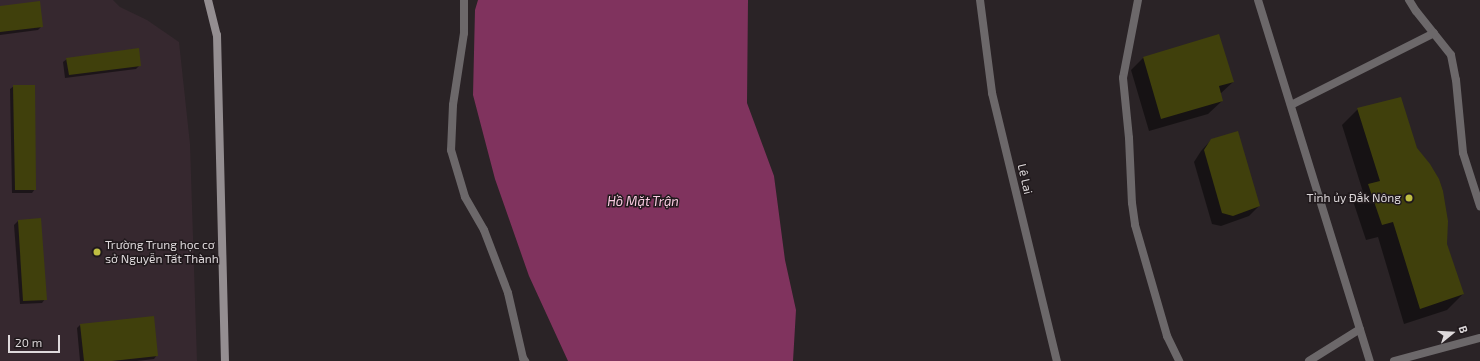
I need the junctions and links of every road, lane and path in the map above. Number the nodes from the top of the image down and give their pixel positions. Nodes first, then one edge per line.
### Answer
1 (208, 0) edge
2 (464, 0) edge
3 (980, 0) edge
4 (1138, 0) edge
5 (1258, 0) edge
6 (1409, 0) edge
7 (1434, 33) junction
8 (1291, 105) junction
9 (1480, 206) edge
10 (1360, 329) junction
11 (1480, 338) edge
12 (225, 361) edge
13 (525, 361) edge
14 (1057, 361) edge
15 (1179, 361) edge
16 (1309, 361) edge
17 (1370, 361) edge
18 (1394, 361) edge

1 - 12 main road
2 - 13 street
3 - 14 street, Lê Lai
4 - 15 street
5 - 8 street
6 - 7 street
7 - 8 street
7 - 9 street
8 - 10 street
10 - 16 street
10 - 17 street
11 - 18 street

